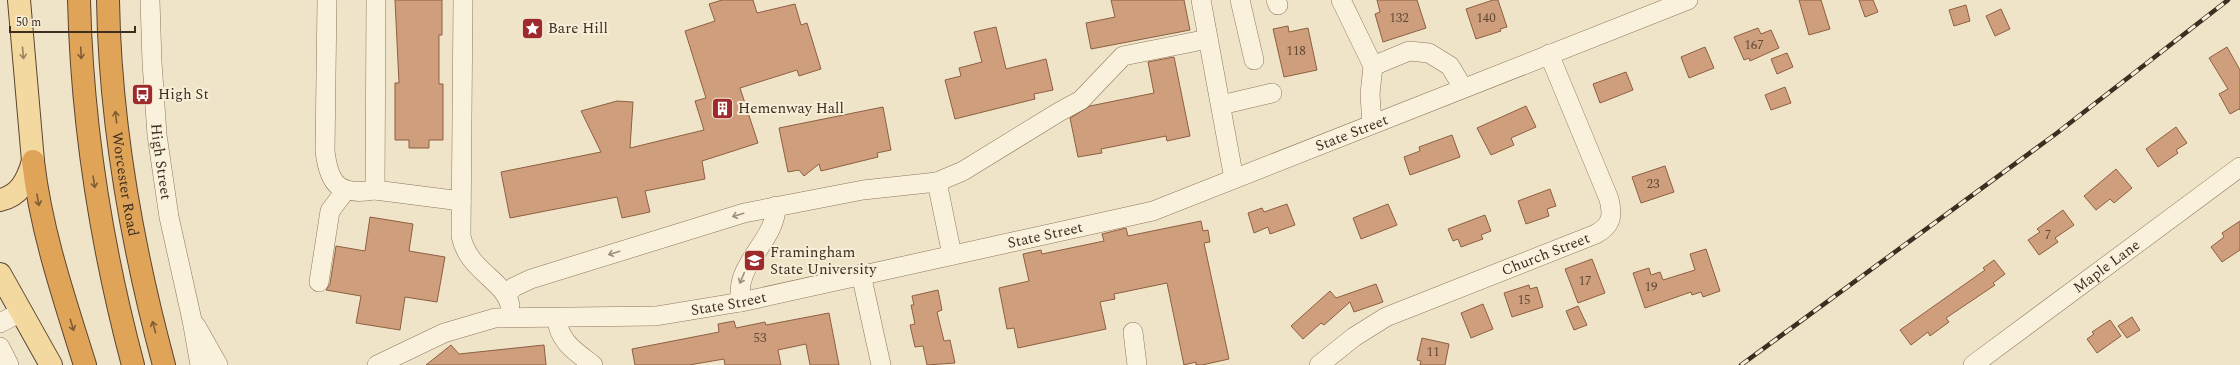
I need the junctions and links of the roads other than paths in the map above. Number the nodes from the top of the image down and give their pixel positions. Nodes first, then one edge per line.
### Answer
1 (19, 0) edge
2 (79, 0) edge
3 (108, 0) edge
4 (150, 0) edge
5 (327, 0) edge
6 (376, 0) edge
7 (463, 0) edge
8 (1200, 0) edge
9 (1240, 0) edge
10 (1342, 0) edge
11 (1688, 0) edge
12 (1208, 39) junction
13 (1549, 54) junction
14 (1254, 60) dead end
15 (1373, 66) junction
16 (1464, 88) junction
17 (1272, 93) dead end
18 (1221, 105) junction
19 (1372, 124) junction
20 (33, 161) junction
21 (2240, 167) edge
22 (1234, 179) junction
23 (937, 182) junction
24 (375, 190) junction
25 (344, 191) junction
26 (0, 200) edge
27 (461, 202) junction
28 (776, 206) junction
29 (952, 256) junction
30 (0, 274) edge
31 (861, 274) junction
32 (319, 282) dead end
33 (506, 295) junction
34 (741, 302) junction
35 (21, 312) junction
36 (511, 317) junction
37 (557, 318) junction
38 (192, 320) junction
39 (0, 323) edge
40 (1133, 332) dead end
41 (0, 347) edge
42 (9, 365) edge
43 (51, 365) edge
44 (85, 365) edge
45 (133, 365) edge
46 (164, 365) edge
47 (200, 365) edge
48 (218, 365) edge
49 (377, 365) edge
50 (593, 365) edge
51 (881, 365) edge
52 (1137, 365) edge
53 (1319, 365) edge
54 (1973, 365) edge

1 -> 20 main road
2 -> 45 highway, Worcester Road
46 -> 3 highway, Worcester Road
4 - 38 street, High Street
5 - 25 street
6 - 24 street
7 - 27 street
8 - 12 street
9 - 14 street
10 - 15 street
11 - 13 street, State Street
12 - 18 street
12 - 23 street
13 - 16 street, State Street
13 - 53 street, Church Street
15 - 16 street
15 - 19 street
16 - 19 street, State Street
17 - 18 street
18 - 22 street
19 - 22 street, State Street
20 - 26 main road
20 -> 44 highway
21 - 54 street, Maple Lane
22 - 29 street, State Street
23 - 28 street
23 - 29 street
24 - 25 street
24 - 27 street
25 - 32 street
27 - 33 street
28 -> 33 street
28 -> 34 street
29 - 31 street, State Street
30 - 35 main road
31 - 34 street, State Street
31 - 51 street
33 - 36 street
34 - 37 street, State Street
35 - 39 street
35 - 43 main road
36 - 37 street, State Street
36 - 49 street, State Street
37 - 50 street
38 - 47 street, High Street
38 - 48 street, High Street
40 - 52 street
41 - 42 street

